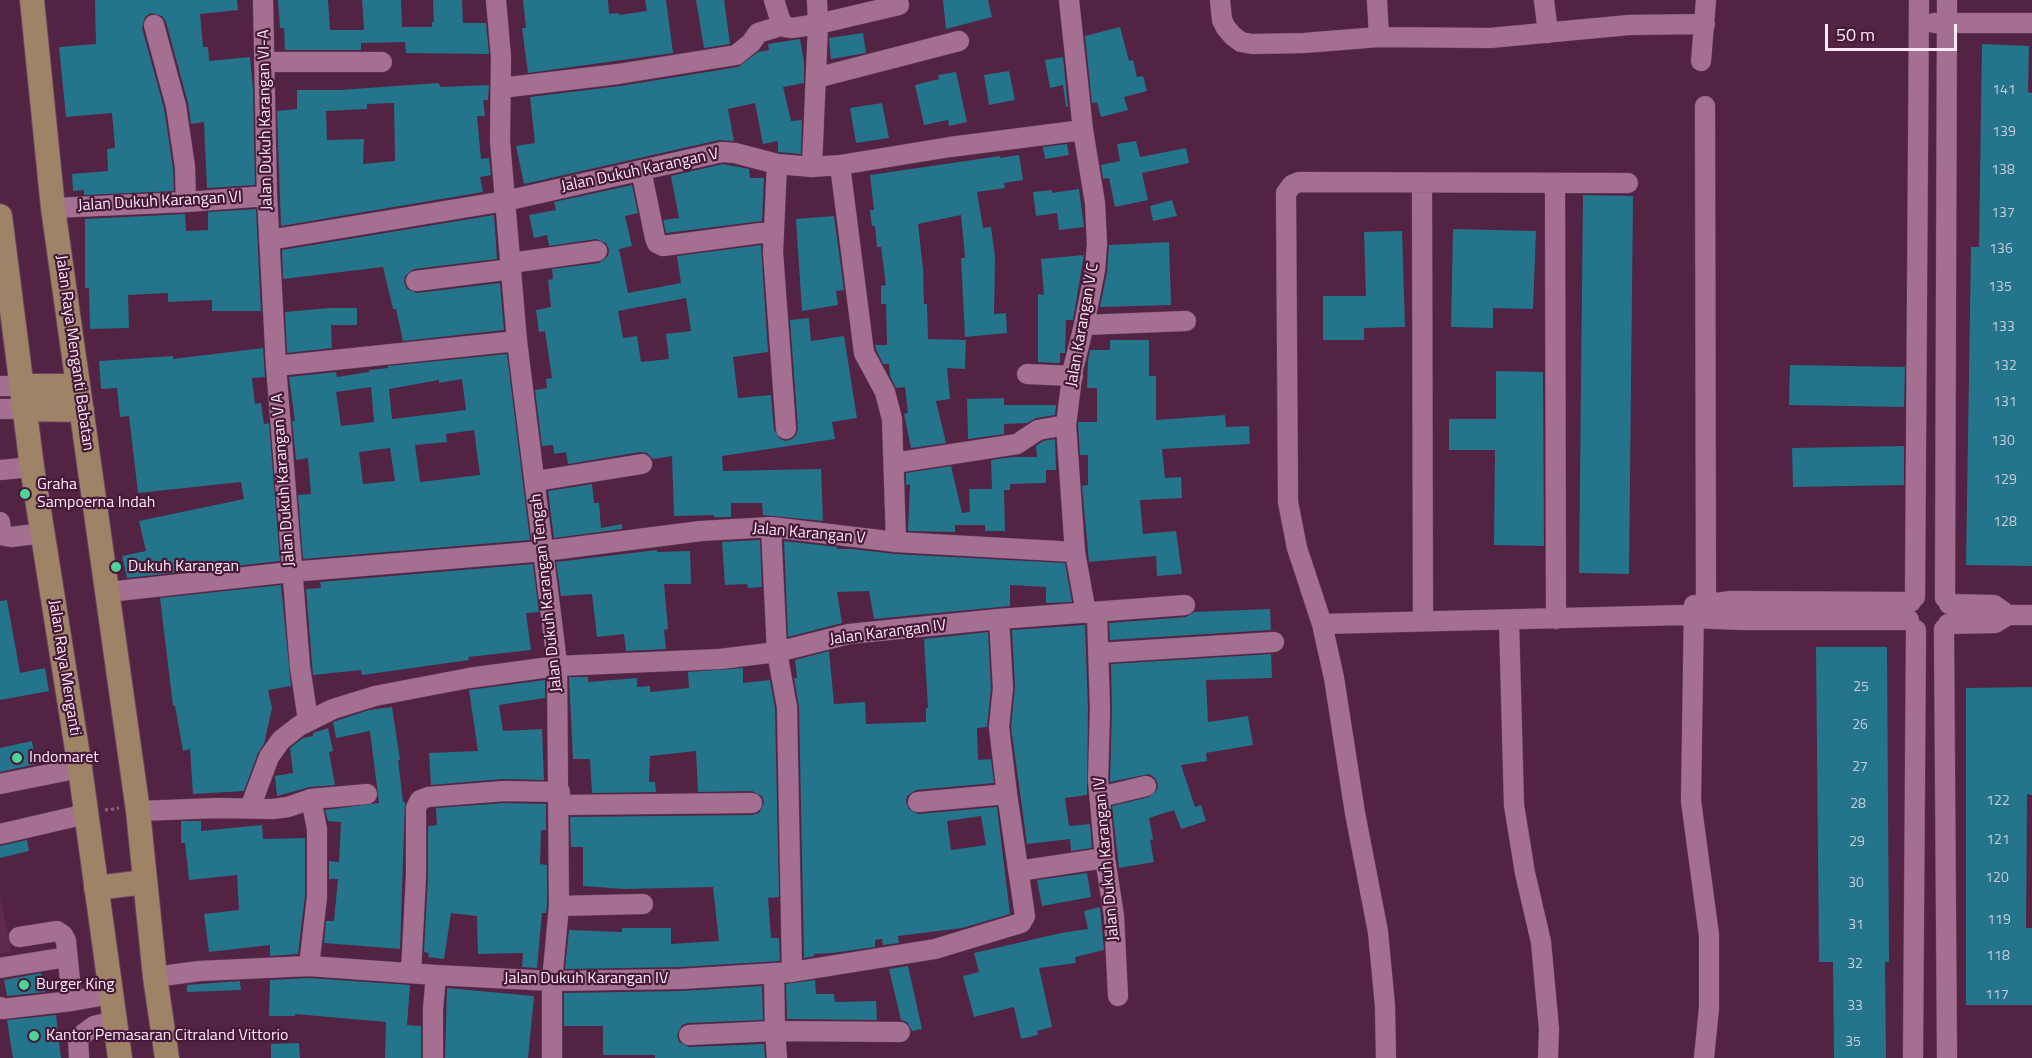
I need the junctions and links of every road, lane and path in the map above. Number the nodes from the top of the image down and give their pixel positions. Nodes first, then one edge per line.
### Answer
1 (32, 0) edge
2 (263, 0) edge
3 (496, 0) edge
4 (774, 0) edge
5 (817, 0) edge
6 (1069, 0) edge
7 (1220, 0) edge
8 (1377, 0) edge
9 (1544, 0) edge
10 (1706, 0) edge
11 (1919, 0) edge
12 (1947, 0) edge
13 (898, 5) dead end
14 (1919, 23) junction
15 (1947, 23) junction
16 (2032, 23) edge
17 (818, 24) junction
18 (1705, 24) junction
19 (154, 25) dead end
20 (784, 25) junction
21 (1548, 33) junction
22 (1379, 37) junction
23 (959, 41) dead end
24 (1701, 61) dead end
25 (264, 62) junction
26 (382, 62) dead end
27 (816, 78) junction
28 (501, 88) junction
29 (1705, 106) dead end
30 (1083, 130) junction
31 (777, 164) junction
32 (840, 165) junction
33 (812, 167) junction
34 (641, 170) junction
35 (1628, 183) dead end
36 (1422, 184) junction
37 (1555, 184) junction
38 (267, 196) junction
39 (505, 201) junction
40 (186, 202) junction
41 (53, 208) junction
42 (0, 216) edge
43 (774, 234) junction
44 (269, 240) junction
45 (597, 251) dead end
46 (512, 266) junction
47 (416, 281) dead end
48 (5, 310) edge
49 (1186, 321) dead end
50 (1084, 325) junction
51 (517, 341) junction
52 (276, 366) junction
53 (1027, 374) dead end
54 (1073, 376) junction
55 (23, 395) edge
56 (72, 398) junction
57 (0, 409) edge
58 (1066, 425) junction
59 (786, 429) dead end
60 (894, 463) junction
61 (642, 464) dead end
62 (32, 467) junction
63 (0, 470) edge
64 (536, 481) junction
65 (0, 522) edge
66 (771, 527) junction
67 (43, 533) junction
68 (896, 542) junction
69 (544, 551) junction
70 (1075, 552) junction
71 (291, 572) junction
72 (108, 592) junction
73 (1947, 601) junction
74 (1185, 605) dead end
75 (1696, 612) junction
76 (1913, 612) junction
77 (1091, 613) junction
78 (2008, 615) junction
79 (2032, 615) edge
80 (999, 619) junction
81 (1556, 619) junction
82 (1509, 620) junction
83 (1423, 621) junction
84 (1322, 624) junction
85 (1946, 626) junction
86 (1274, 642) dead end
87 (777, 651) junction
88 (1099, 653) junction
89 (557, 666) junction
90 (308, 720) junction
91 (80, 768) junction
92 (0, 784) edge
93 (1146, 786) dead end
94 (367, 794) dead end
95 (1007, 794) junction
96 (1100, 797) junction
97 (560, 798) junction
98 (311, 799) junction
99 (918, 802) dead end
100 (752, 803) dead end
101 (250, 808) junction
102 (132, 809) junction
103 (93, 812) junction
104 (0, 834) edge
105 (1105, 858) junction
106 (1018, 871) junction
107 (145, 882) junction
108 (96, 888) junction
109 (643, 904) dead end
110 (559, 906) junction
111 (19, 937) dead end
112 (68, 957) junction
113 (309, 966) junction
114 (0, 968) edge
115 (783, 972) junction
116 (411, 973) junction
117 (436, 975) junction
118 (155, 977) junction
119 (552, 981) junction
120 (111, 994) junction
121 (1118, 996) dead end
122 (72, 1001) junction
123 (0, 1007) edge
124 (114, 1021) junction
125 (775, 1031) junction
126 (900, 1032) dead end
127 (689, 1035) dead end
128 (79, 1058) edge
129 (120, 1058) edge
130 (167, 1058) edge
131 (433, 1058) edge
132 (552, 1058) edge
133 (777, 1058) edge
134 (1386, 1058) edge
135 (1548, 1058) edge
136 (1704, 1058) edge
137 (1913, 1058) edge
138 (1947, 1058) edge

1 - 41 main road, Jalan Raya Menganti Babatan
2 - 25 street, Jalan Dukuh Karangan VI-A
3 - 28 street, Jalan Dukuh Karangan Tengah
4 - 20 street
5 - 17 street
6 - 30 street, Jalan Karangan V C
7 - 22 street
8 - 22 street
9 - 21 street
10 - 18 street
11 - 14 street
12 - 15 street
13 - 17 street
14 - 15 street
14 - 76 street
15 - 16 street
15 - 73 street
17 - 20 street
17 - 27 street
18 - 21 street
18 - 24 street
19 - 40 street
20 - 28 street
21 - 22 street
23 - 27 street
25 - 26 street
25 - 38 street, Jalan Dukuh Karangan VI-A
27 - 33 street
28 - 39 street, Jalan Dukuh Karangan Tengah
29 - 75 street
30 - 32 street, Jalan Dukuh Karangan V
30 - 50 street, Jalan Karangan V C
31 - 33 street, Jalan Dukuh Karangan V
31 - 34 street, Jalan Dukuh Karangan V
31 - 43 street
32 - 33 street, Jalan Dukuh Karangan V
32 - 60 street
34 - 39 street, Jalan Dukuh Karangan V
34 - 43 street
35 - 37 street
36 - 37 street
36 - 83 street
36 - 84 street
37 - 81 street
38 - 40 street, Jalan Dukuh Karangan VI
38 - 44 street, Jalan Dukuh Karangan VI-A
39 - 44 street, Jalan Dukuh Karangan V
39 - 46 street, Jalan Dukuh Karangan Tengah
40 - 41 street, Jalan Dukuh Karangan VI
41 - 56 main road, Jalan Raya Menganti Babatan
42 - 48 main road
43 - 59 street
44 - 52 street, Jalan Dukuh Karangan V A
45 - 46 street
46 - 47 street
46 - 51 street, Jalan Dukuh Karangan Tengah
48 - 55 main road
49 - 50 street
50 - 54 street, Jalan Karangan V C
51 - 52 street
51 - 64 street, Jalan Dukuh Karangan Tengah
52 - 71 street, Jalan Dukuh Karangan V A
53 - 54 street
54 - 58 street, Jalan Karangan V C
55 - 56 main road
55 - 57 street
55 - 62 main road, Jalan Raya Menganti
56 - 72 main road, Jalan Raya Menganti Babatan
58 - 60 street
58 - 70 street, Jalan Karangan V C
60 - 68 street
61 - 64 street
62 - 63 street
62 - 67 main road, Jalan Raya Menganti
64 - 69 street, Jalan Dukuh Karangan Tengah
65 - 67 street
66 - 68 street, Jalan Karangan V
66 - 69 street, Jalan Karangan V
66 - 87 street
67 - 91 main road, Jalan Raya Menganti
68 - 70 street, Jalan Karangan V
69 - 71 street
69 - 89 street, Jalan Dukuh Karangan Tengah
70 - 77 street, Jalan Karangan V C
71 - 72 street
71 - 90 street, Jalan Dukuh Karangan V A
72 - 102 main road, Jalan Raya Menganti Babatan
73 - 76 street
73 - 78 street
73 - 85 street
74 - 77 street, Jalan Karangan IV
75 - 76 street
75 - 81 street
75 - 136 street
76 - 85 street
76 - 137 street
77 - 80 street, Jalan Karangan IV
77 - 88 street, Jalan Dukuh Karangan IV
78 - 79 street
78 - 85 street
80 - 87 street, Jalan Karangan IV
80 - 95 street
81 - 82 street
82 - 83 street
82 - 135 street
83 - 84 street
84 - 134 street
85 - 138 street
86 - 88 street
87 - 89 street, Jalan Karangan IV
87 - 115 street
88 - 96 street, Jalan Dukuh Karangan IV
89 - 90 street, Jalan Karangan IV
89 - 97 street, Jalan Dukuh Karangan Tengah
90 - 101 street, Jalan Karangan IV
91 - 92 street
91 - 103 main road, Jalan Raya Menganti
93 - 96 street
94 - 98 street
95 - 99 street
95 - 106 street
96 - 105 street, Jalan Dukuh Karangan IV
97 - 100 street
97 - 110 street, Jalan Dukuh Karangan Tengah
97 - 116 street
98 - 101 street
98 - 113 street
101 - 102 street
102 - 103 path
102 - 107 main road
103 - 104 street
103 - 108 main road, Jalan Raya Menganti
105 - 106 street
105 - 121 street, Jalan Dukuh Karangan IV
106 - 115 street, Jalan Dukuh Karangan IV
107 - 108 main road
107 - 118 main road
108 - 120 main road, Jalan Raya Menganti
109 - 110 street
110 - 119 street, Jalan Dukuh Karangan Tengah
111 - 112 street
112 - 114 street
112 - 122 street
113 - 116 street, Jalan Dukuh Karangan IV
113 - 118 street, Jalan Dukuh Karangan IV
115 - 119 street, Jalan Dukuh Karangan IV
115 - 125 street
116 - 117 street, Jalan Dukuh Karangan IV
117 - 119 street, Jalan Dukuh Karangan IV
117 - 131 street
118 - 130 main road
119 - 132 street, Jalan Dukuh Karangan Tengah
120 - 122 street
120 - 124 main road, Jalan Raya Menganti
122 - 123 street
124 - 128 street
124 - 129 main road, Jalan Raya Menganti
125 - 126 street
125 - 127 street
125 - 133 street

